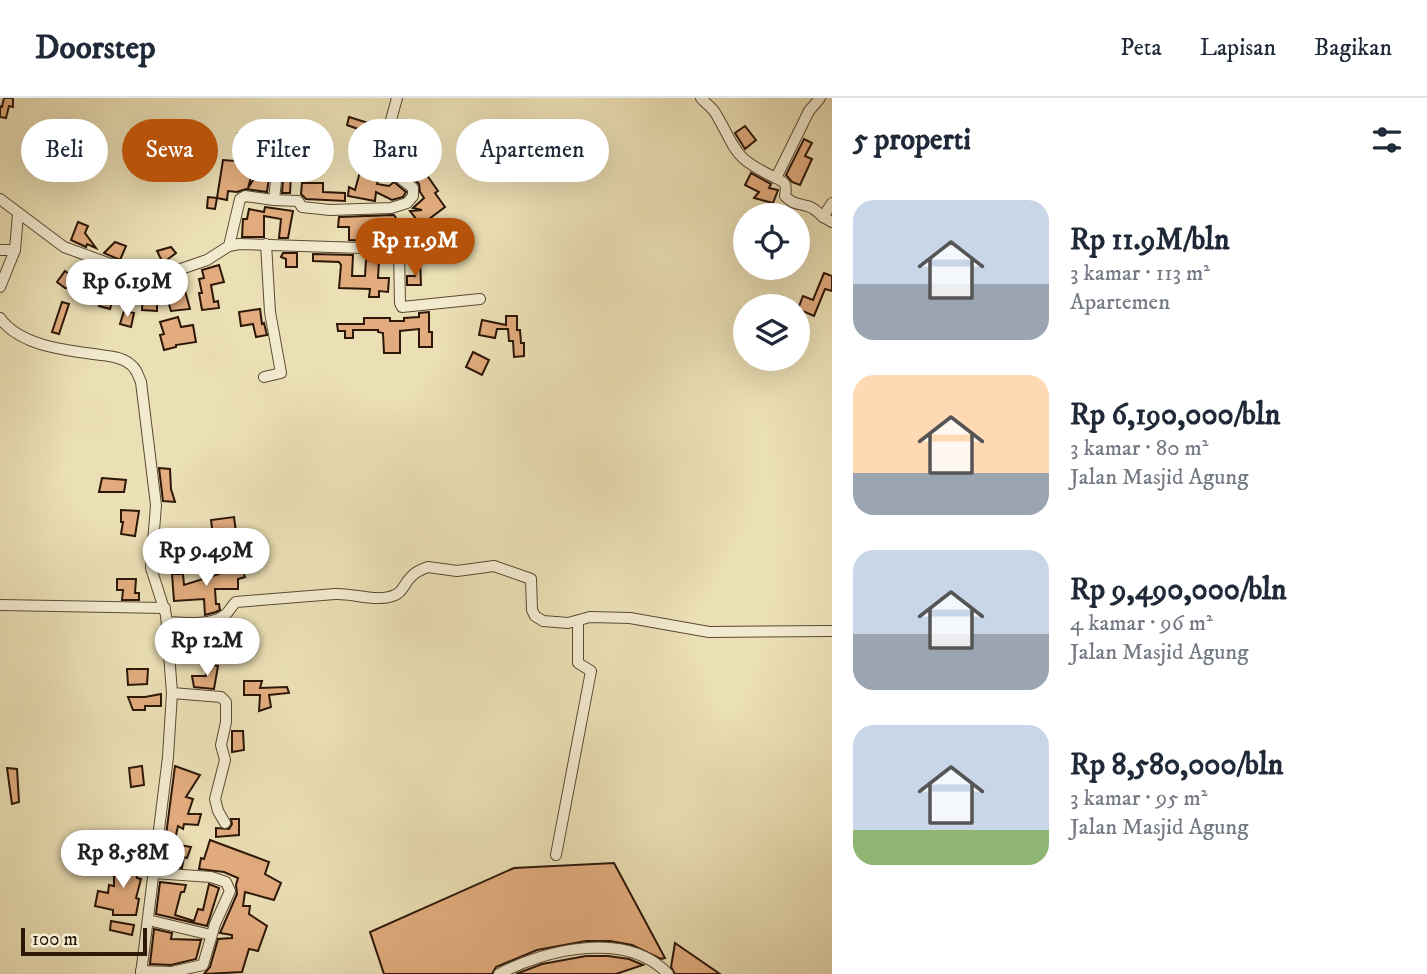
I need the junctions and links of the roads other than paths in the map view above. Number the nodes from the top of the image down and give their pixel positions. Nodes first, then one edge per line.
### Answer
1 (397, 98) edge
2 (701, 98) edge
3 (820, 98) edge
4 (776, 177) junction
5 (276, 182) edge
6 (0, 199) edge
7 (274, 200) junction
8 (832, 203) edge
9 (18, 214) junction
10 (828, 219) edge
11 (266, 244) junction
12 (229, 246) junction
13 (0, 250) edge
14 (15, 250) junction
15 (0, 287) edge
16 (480, 299) dead end
17 (0, 318) edge
18 (264, 377) dead end
19 (182, 549) dead end
20 (151, 556) junction
21 (0, 605) edge
22 (165, 608) junction
23 (578, 621) junction
24 (167, 622) junction
25 (832, 631) edge
26 (172, 693) junction
27 (225, 823) dead end
28 (556, 855) dead end
29 (154, 873) junction
30 (148, 920) junction
31 (211, 935) junction
32 (141, 972) edge
33 (499, 974) edge
34 (668, 974) edge

1 - 7 street
2 - 4 street
3 - 4 street
4 - 10 street
5 - 7 street
6 - 9 street
7 - 12 street
8 - 10 street
9 - 12 street
9 - 14 street
11 - 12 street
11 - 16 street
11 - 18 street
13 - 14 street
14 - 15 street
17 - 20 street
19 - 20 street
20 - 22 street
21 - 22 street
22 - 24 street
23 - 24 street
23 - 25 street
23 - 28 street
24 - 26 street
26 - 27 street
26 - 29 street
29 - 30 street
29 - 31 street
30 - 31 street
30 - 32 street
31 - 32 street
33 - 34 street

